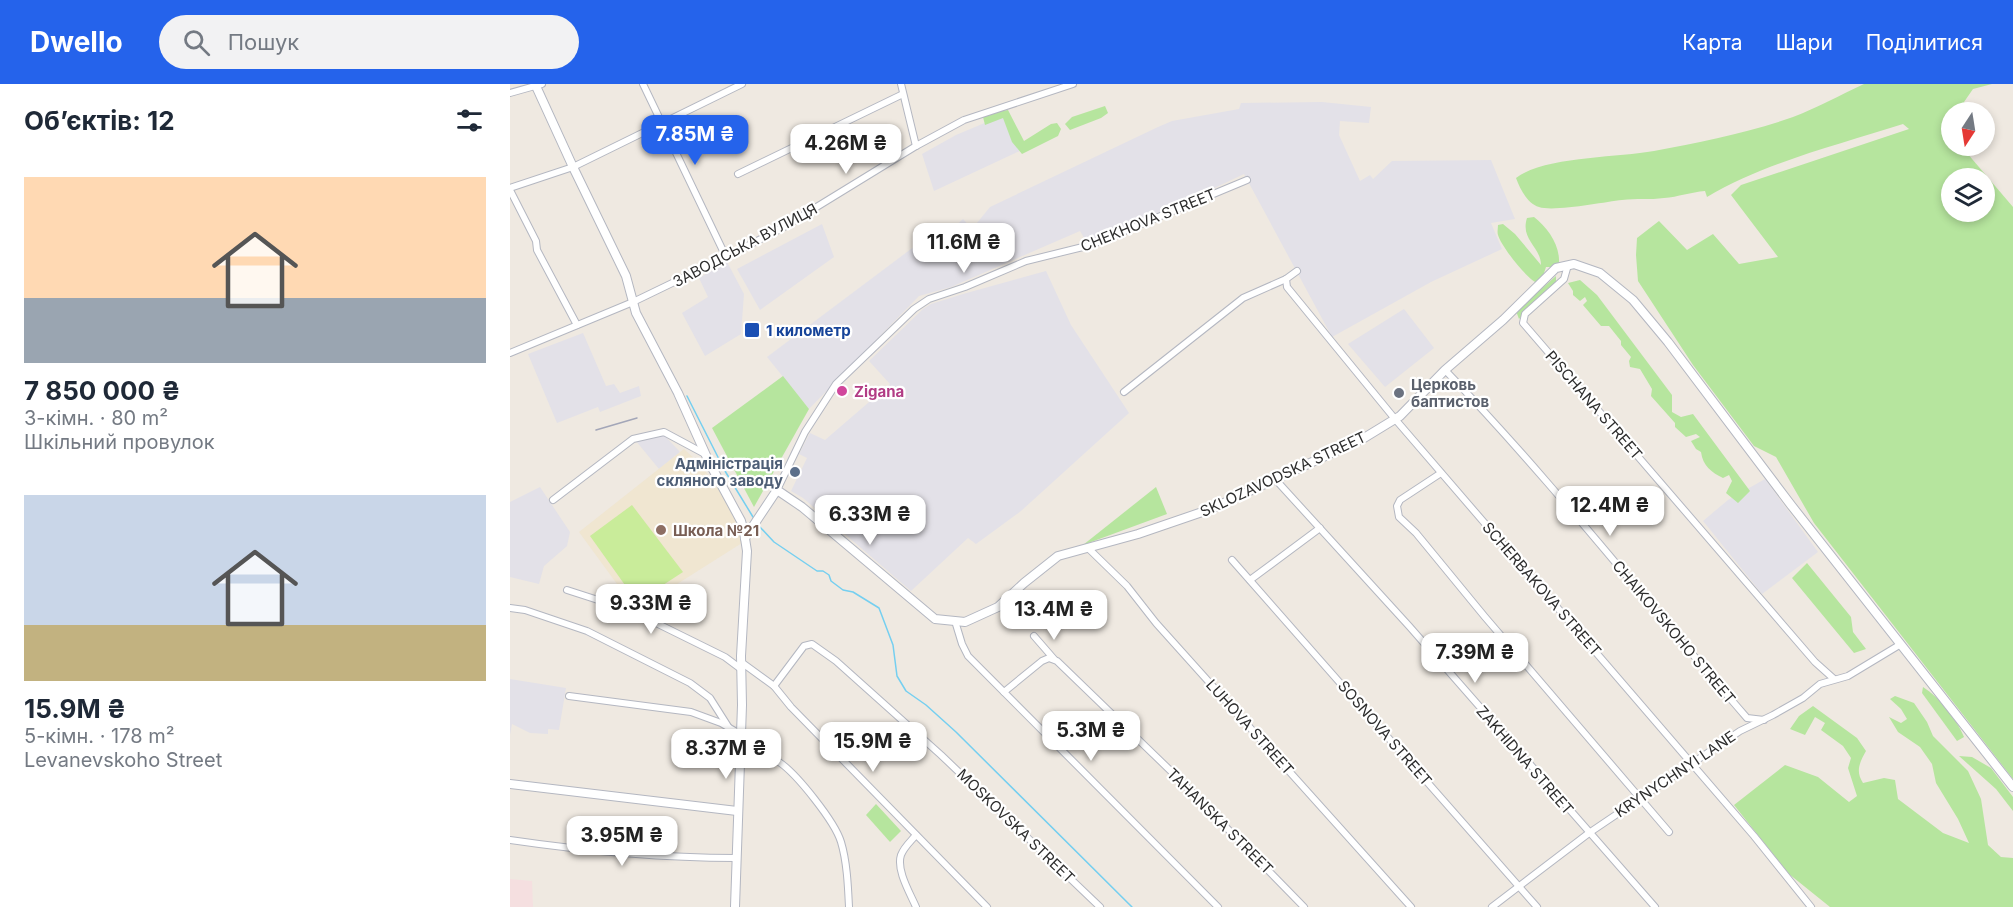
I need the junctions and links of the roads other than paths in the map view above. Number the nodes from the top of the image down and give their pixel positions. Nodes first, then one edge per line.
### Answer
1 (643, 84) edge
2 (742, 84) edge
3 (901, 84) edge
4 (1073, 84) edge
5 (538, 85) edge
6 (510, 93) edge
7 (903, 94) junction
8 (662, 124) junction
9 (916, 146) junction
10 (573, 167) junction
11 (738, 174) dead end
12 (1247, 180) dead end
13 (510, 189) edge
14 (726, 257) junction
15 (1571, 265) junction
16 (1297, 271) dead end
17 (1286, 279) junction
18 (633, 302) junction
19 (577, 325) junction
20 (510, 353) edge
21 (1445, 370) junction
22 (1124, 392) dead end
23 (1395, 419) junction
24 (706, 455) junction
25 (1441, 473) junction
26 (1275, 479) junction
27 (777, 490) junction
28 (553, 500) dead end
29 (1320, 528) junction
30 (745, 538) junction
31 (1089, 549) junction
32 (1232, 560) dead end
33 (1250, 580) junction
34 (567, 590) dead end
35 (510, 608) edge
36 (955, 621) junction
37 (1034, 636) dead end
38 (1901, 644) junction
39 (1057, 661) junction
40 (741, 665) junction
41 (1822, 669) junction
42 (1834, 679) junction
43 (1820, 684) junction
44 (774, 686) junction
45 (1004, 692) junction
46 (569, 696) dead end
47 (1747, 718) junction
48 (1765, 720) junction
49 (729, 728) junction
50 (1740, 731) junction
51 (740, 734) junction
52 (740, 750) junction
53 (1690, 763) junction
54 (510, 784) edge
55 (2013, 787) edge
56 (1640, 797) junction
57 (737, 811) junction
58 (1669, 832) dead end
59 (1589, 833) junction
60 (916, 835) junction
61 (510, 840) edge
62 (736, 858) junction
63 (1519, 887) junction
64 (735, 907) edge
65 (849, 907) edge
66 (916, 907) edge
67 (987, 907) edge
68 (1100, 907) edge
69 (1218, 907) edge
70 (1305, 907) edge
71 (1411, 907) edge
72 (1492, 907) edge
73 (1537, 907) edge
74 (1655, 907) edge
75 (1811, 907) edge

1 - 8 street
2 - 8 street
3 - 7 street
4 - 9 street, ЗАВОДСЬКА ВУЛИЦЯ
5 - 6 street
5 - 10 street
7 - 9 street
7 - 11 street
8 - 10 street
8 - 14 street
9 - 14 street, ЗАВОДСЬКА ВУЛИЦЯ
10 - 13 street
10 - 18 street
12 - 27 street, CHEKHOVA STREET
13 - 19 street
14 - 18 street, ЗАВОДСЬКА ВУЛИЦЯ
15 - 21 street, SKLOZAVODSKA STREET
15 - 38 street
15 - 41 street, PISCHANA STREET
16 - 17 street
17 - 22 street
17 - 23 street, SCHERBAKOVA STREET
18 - 19 street, ЗАВОДСЬКА ВУЛИЦЯ
18 - 24 street
19 - 20 street, ЗАВОДСЬКА ВУЛИЦЯ
21 - 23 street, SKLOZAVODSKA STREET
21 - 47 street, CHAIKOVSKOHO STREET
23 - 25 street, SCHERBAKOVA STREET
23 - 26 street, SKLOZAVODSKA STREET
24 - 28 street
24 - 30 street
25 - 53 street, SCHERBAKOVA STREET
25 - 56 street
26 - 29 street, ZAKHIDNA STREET
26 - 31 street, SKLOZAVODSKA STREET
27 - 30 street, CHEKHOVA STREET
27 - 36 street
29 - 33 street
29 - 59 street, ZAKHIDNA STREET
30 - 40 street
31 - 36 street, SKLOZAVODSKA STREET
31 - 71 street, LUHOVA STREET
32 - 33 street, SOSNOVA STREET
33 - 63 street, SOSNOVA STREET
34 - 40 street
35 - 49 street
36 - 45 street
37 - 39 street, TAHANSKA STREET
38 - 42 street, KRYNYCHNYI LANE
38 - 55 street
39 - 45 street
39 - 70 street, TAHANSKA STREET
40 - 44 street
40 - 51 street
41 - 42 street, PISCHANA STREET
41 - 43 street
42 - 43 street, KRYNYCHNYI LANE
43 - 48 street, KRYNYCHNYI LANE
44 - 60 street
44 - 68 street, MOSKOVSKA STREET
45 - 69 street
46 - 49 street
47 - 48 street, CHAIKOVSKOHO STREET
47 - 50 street
48 - 50 street, KRYNYCHNYI LANE
49 - 51 street
50 - 53 street, KRYNYCHNYI LANE
51 - 52 street
52 - 57 street
52 - 65 street
53 - 56 street, KRYNYCHNYI LANE
53 - 75 street, SCHERBAKOVA STREET
54 - 57 street
56 - 58 street
56 - 59 street, KRYNYCHNYI LANE
57 - 62 street
59 - 63 street, KRYNYCHNYI LANE
59 - 74 street, ZAKHIDNA STREET
60 - 66 street
60 - 67 street
61 - 62 street
62 - 64 street
63 - 72 street, KRYNYCHNYI LANE
63 - 73 street, SOSNOVA STREET

